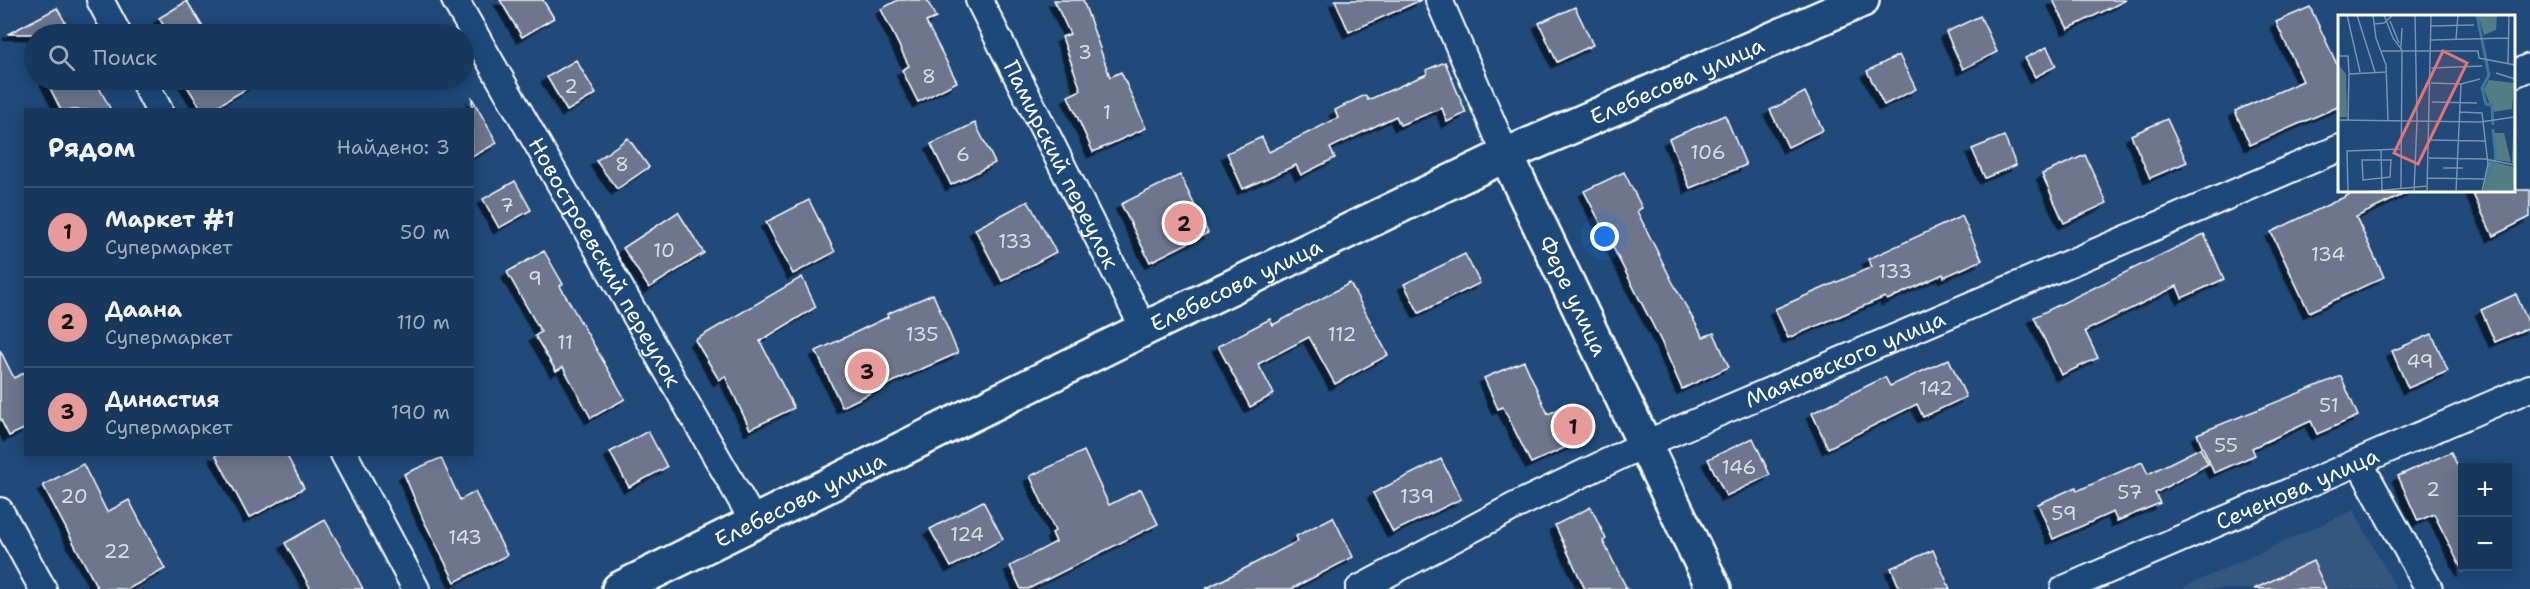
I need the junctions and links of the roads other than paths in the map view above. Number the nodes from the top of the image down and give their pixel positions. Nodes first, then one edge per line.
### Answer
1 (100, 0) edge
2 (455, 0) edge
3 (980, 0) edge
4 (1439, 0) edge
5 (1862, 0) edge
6 (113, 24) edge
7 (469, 24) edge
8 (474, 33) edge
9 (2530, 67) edge
10 (2515, 74) edge
11 (148, 90) edge
12 (158, 108) edge
13 (2338, 149) edge
14 (1506, 155) junction
15 (1144, 329) junction
16 (2530, 388) edge
17 (1645, 444) junction
18 (345, 456) edge
19 (2359, 462) junction
20 (0, 511) edge
21 (754, 522) junction
22 (43, 589) edge
23 (416, 589) edge
24 (619, 589) edge
25 (1359, 589) edge
26 (1714, 589) edge
27 (2064, 589) edge
28 (2429, 589) edge

1 - 6 street
2 - 7 street, Новостроевский переулок
3 - 15 street, Памирский переулок
4 - 14 street, Фере улица
5 - 14 main road, Елебесова улица
8 - 21 street, Новостроевский переулок
9 - 10 street
11 - 12 street
13 - 17 street, Маяковского улица
14 - 15 main road, Елебесова улица
14 - 17 main road, Фере улица
15 - 21 main road, Елебесова улица
16 - 19 street, Сеченова улица
17 - 25 street, Маяковского улица
17 - 26 main road, Фере улица
18 - 23 street
19 - 27 street, Сеченова улица
19 - 28 street
20 - 22 street
21 - 24 main road, Елебесова улица

